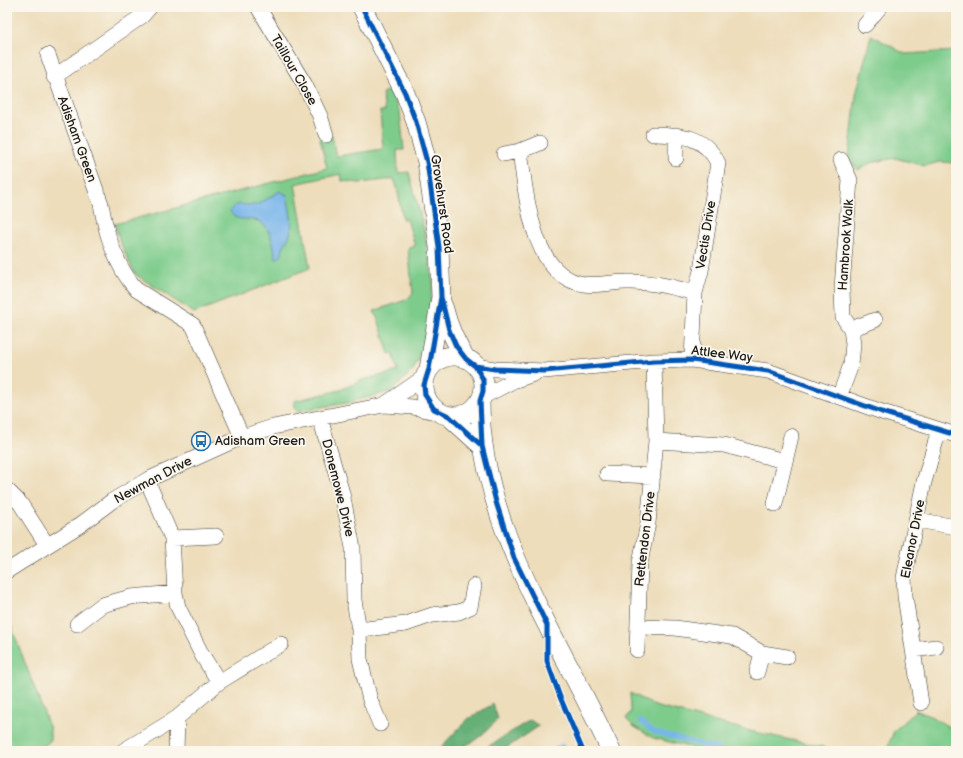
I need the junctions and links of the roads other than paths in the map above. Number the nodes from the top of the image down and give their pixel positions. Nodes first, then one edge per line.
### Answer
1 (150, 7) edge
2 (258, 7) edge
3 (362, 7) edge
4 (880, 7) edge
5 (865, 25) dead end
6 (48, 55) dead end
7 (54, 77) junction
8 (654, 134) dead end
9 (676, 135) junction
10 (326, 136) dead end
11 (540, 143) dead end
12 (520, 151) junction
13 (504, 154) dead end
14 (676, 158) dead end
15 (842, 160) dead end
16 (695, 293) junction
17 (441, 297) junction
18 (875, 320) dead end
19 (851, 329) junction
20 (692, 360) junction
21 (654, 361) junction
22 (471, 363) junction
23 (544, 371) junction
24 (427, 372) junction
25 (839, 397) junction
26 (481, 399) junction
27 (384, 405) junction
28 (444, 414) junction
29 (320, 418) junction
30 (939, 430) junction
31 (956, 435) edge
32 (791, 436) dead end
33 (242, 437) junction
34 (656, 441) junction
35 (482, 446) junction
36 (784, 461) junction
37 (607, 474) dead end
38 (653, 476) junction
39 (147, 480) junction
40 (7, 490) edge
41 (775, 504) dead end
42 (917, 520) junction
43 (956, 527) edge
44 (216, 536) dead end
45 (172, 538) junction
46 (47, 545) junction
47 (7, 571) edge
48 (474, 586) dead end
49 (174, 593) junction
50 (77, 624) dead end
51 (638, 627) junction
52 (359, 630) junction
53 (281, 644) dead end
54 (936, 647) dead end
55 (637, 650) dead end
56 (913, 650) junction
57 (762, 653) junction
58 (787, 657) dead end
59 (757, 672) dead end
60 (219, 682) junction
61 (921, 703) dead end
62 (177, 718) junction
63 (380, 724) dead end
64 (123, 751) edge
65 (176, 751) edge
66 (611, 751) edge

1 - 7 street
2 - 10 street, Taillour Close
3 - 17 street, Grovehurst Road
4 - 5 street
6 - 7 street, Adisham Green
7 - 33 street, Adisham Green
8 - 9 street, Vectis Drive
9 - 14 street
9 - 16 street, Vectis Drive
11 - 12 street
12 - 13 street
12 - 16 street
15 - 19 street, Hambrook Walk
16 - 20 street, Vectis Drive
17 - 22 street, Grovehurst Road
17 - 24 street, Grovehurst Road
18 - 19 street
19 - 25 street, Hambrook Walk
20 - 21 street, Attlee Way
20 - 25 street, Attlee Way
21 - 23 street, Attlee Way
21 - 34 street, Rettendon Drive
22 - 23 street, Attlee Way
22 - 24 street
22 - 26 street
23 - 26 street, Attlee Way
24 - 27 street, Newman Drive
24 - 28 street
25 - 30 street, Attlee Way
26 - 28 street
26 - 35 street
27 - 28 street, Newman Drive
27 - 29 street, Newman Drive
28 - 35 street
29 - 33 street, Newman Drive
29 - 52 street, Donemowe Drive
30 - 31 street, Attlee Way
30 - 42 street, Eleanor Drive
32 - 36 street
33 - 39 street, Newman Drive
34 - 36 street
34 - 38 street, Rettendon Drive
35 - 66 street
36 - 41 street
37 - 38 street, Rettendon Drive
38 - 51 street, Rettendon Drive
39 - 45 street
39 - 46 street, Newman Drive
40 - 46 street
42 - 43 street
42 - 56 street, Eleanor Drive
44 - 45 street
45 - 49 street
46 - 47 street, Newman Drive
48 - 52 street
49 - 50 street
49 - 60 street
51 - 55 street, Rettendon Drive
51 - 57 street
52 - 63 street, Donemowe Drive
53 - 60 street
54 - 56 street
56 - 61 street, Eleanor Drive
57 - 58 street
57 - 59 street
60 - 62 street
62 - 64 street
62 - 65 street

